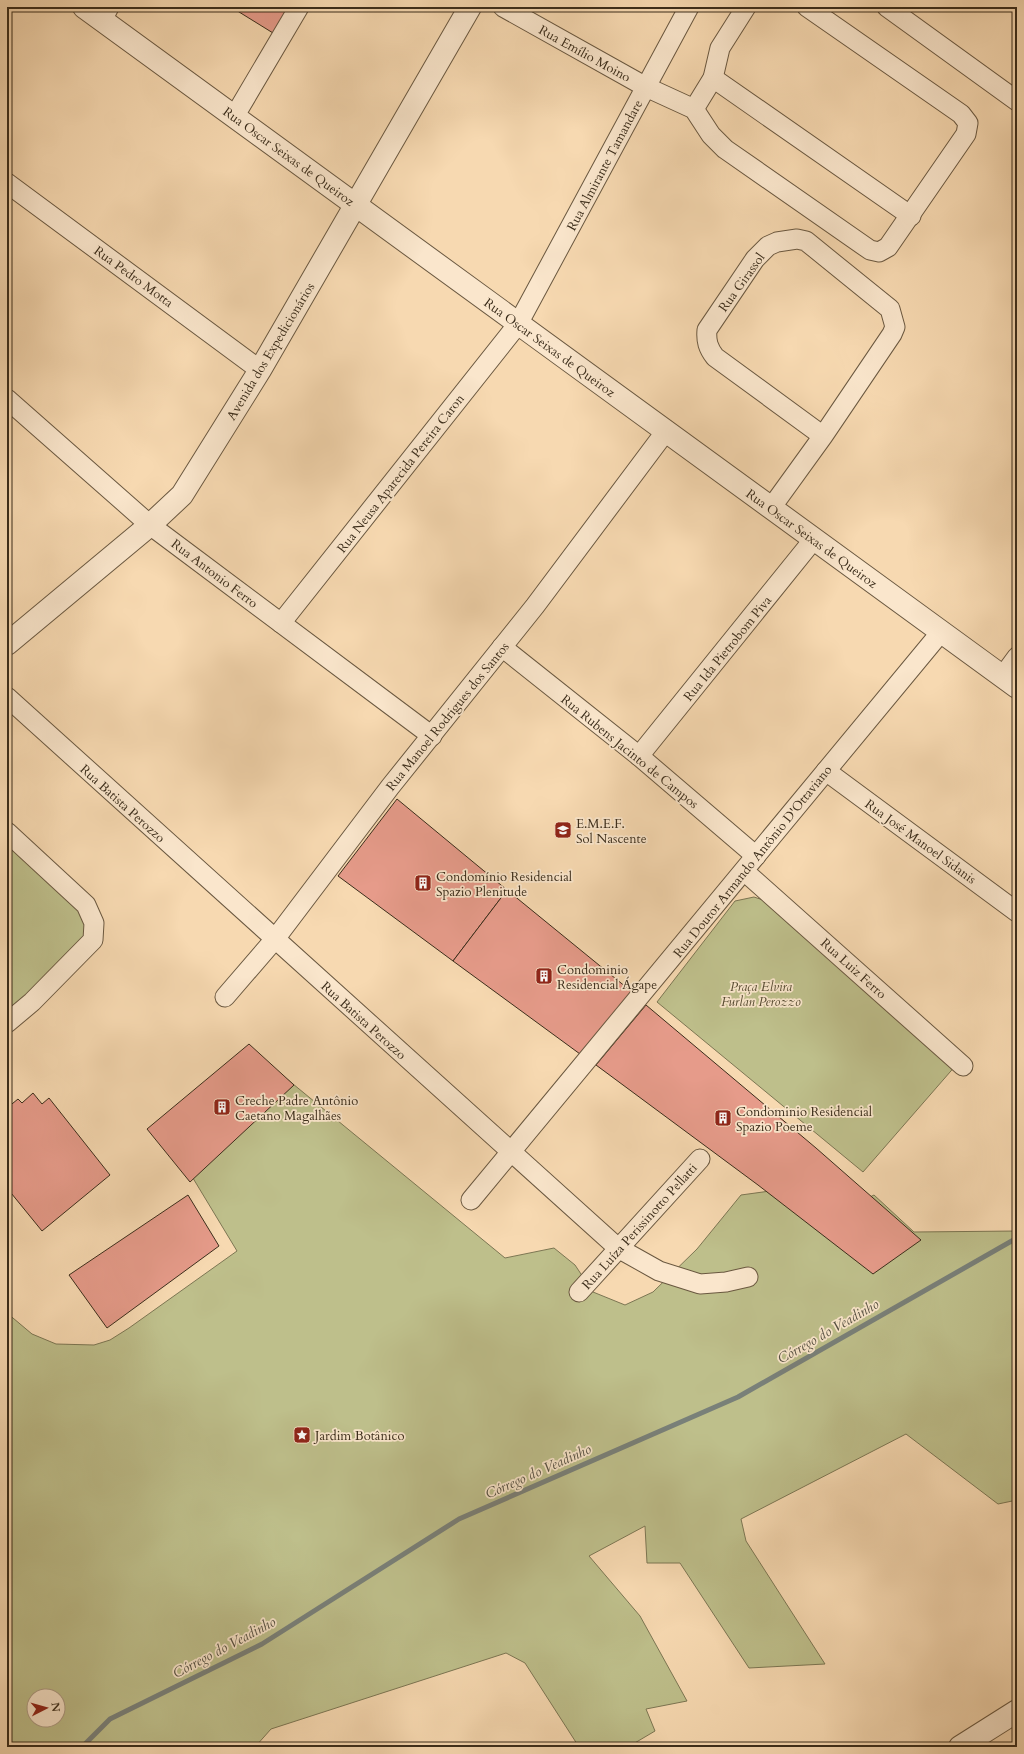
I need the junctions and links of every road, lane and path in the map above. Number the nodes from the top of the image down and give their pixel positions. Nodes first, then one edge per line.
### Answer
1 (84, 7) edge
2 (299, 7) edge
3 (470, 7) edge
4 (503, 7) edge
5 (689, 7) edge
6 (746, 7) edge
7 (807, 7) edge
8 (887, 7) edge
9 (105, 13) edge
10 (713, 78) junction
11 (646, 87) junction
12 (1017, 101) edge
13 (694, 109) junction
14 (234, 117) junction
15 (7, 183) edge
16 (356, 205) junction
17 (911, 216) junction
18 (518, 324) junction
19 (260, 370) junction
20 (7, 400) edge
21 (666, 431) junction
22 (823, 436) junction
23 (771, 508) junction
24 (150, 524) junction
25 (814, 539) junction
26 (281, 623) junction
27 (941, 632) junction
28 (7, 644) edge
29 (502, 647) junction
30 (1017, 657) edge
31 (1010, 681) edge
32 (7, 698) edge
33 (432, 736) junction
34 (639, 756) junction
35 (826, 771) junction
36 (7, 832) edge
37 (750, 863) junction
38 (1017, 912) edge
39 (275, 939) junction
40 (225, 997) dead end
41 (7, 1023) edge
42 (963, 1066) dead end
43 (510, 1152) junction
44 (700, 1159) dead end
45 (471, 1200) dead end
46 (618, 1248) junction
47 (748, 1277) dead end
48 (578, 1292) dead end
49 (1017, 1711) edge
50 (960, 1747) edge

1 - 9 street, Rua Oscar Seixas de Queiroz
2 - 14 street
3 - 16 street, Avenida dos Expedicionários
4 - 11 street, Rua Emílio Moino
5 - 11 street, Rua Almirante Tamandare
6 - 10 street
7 - 17 street
8 - 12 street
9 - 14 street, Rua Oscar Seixas de Queiroz
10 - 13 street
10 - 17 street
11 - 13 street, Rua Emílio Moino
11 - 18 street, Rua Almirante Tamandare
13 - 17 street
14 - 16 street, Rua Oscar Seixas de Queiroz
15 - 19 street, Rua Pedro Motta
16 - 18 street, Rua Oscar Seixas de Queiroz
16 - 19 street, Avenida dos Expedicionários
18 - 21 street, Rua Oscar Seixas de Queiroz
18 - 26 street, Rua Neusa Aparecida Pereira Caron
19 - 24 street, Avenida dos Expedicionários
20 - 24 street, Rua Antonio Ferro
21 - 23 street, Rua Oscar Seixas de Queiroz
21 - 29 street, Rua Manoel Rodrigues dos Santos
22 - 22 street, Rua Girassol
22 - 23 street, Rua Girassol
23 - 25 street, Rua Oscar Seixas de Queiroz
24 - 26 street, Rua Antonio Ferro
24 - 28 street, Avenida dos Expedicionários
25 - 27 street, Rua Oscar Seixas de Queiroz
25 - 34 street, Rua Ida Pietrobom Piva
26 - 33 street, Rua Antonio Ferro
27 - 31 street, Rua Oscar Seixas de Queiroz
27 - 35 street, Rua Doutor Armando Antônio D'Ottaviano
29 - 33 street, Rua Manoel Rodrigues dos Santos
29 - 34 street, Rua Rubens Jacinto de Campos
30 - 31 street
32 - 39 street, Rua Batista Perozzo
33 - 39 street, Rua Manoel Rodrigues dos Santos
34 - 37 street, Rua Rubens Jacinto de Campos
35 - 37 street, Rua Doutor Armando Antônio D'Ottaviano
35 - 38 street, Rua José Manoel Sidanis
36 - 41 street
37 - 42 street, Rua Luiz Ferro
37 - 43 street, Rua Doutor Armando Antônio D'Ottaviano
39 - 40 street, Rua Manoel Rodrigues dos Santos
39 - 43 street, Rua Batista Perozzo
43 - 45 street, Rua Doutor Armando Antônio D'Ottaviano
43 - 46 street, Rua Batista Perozzo
44 - 46 street, Rua Luíza Perissinotto Pellatti
46 - 47 street, Rua Batista Perozzo
46 - 48 street, Rua Luíza Perissinotto Pellatti
49 - 50 street

